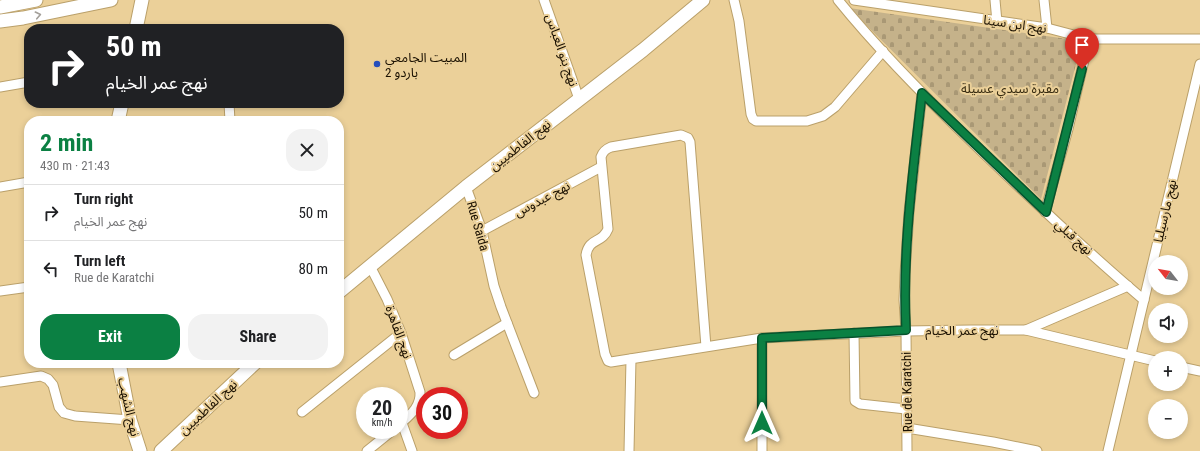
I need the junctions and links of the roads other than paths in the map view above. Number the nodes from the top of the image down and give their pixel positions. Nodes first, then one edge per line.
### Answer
1 (36, 0) edge
2 (111, 0) edge
3 (142, 0) edge
4 (544, 0) edge
5 (703, 0) edge
6 (734, 0) edge
7 (838, 0) edge
8 (854, 0) edge
9 (995, 0) edge
10 (1044, 0) edge
11 (0, 7) edge
12 (0, 21) edge
13 (997, 22) junction
14 (137, 24) edge
15 (1047, 28) junction
16 (1200, 38) edge
17 (1090, 39) junction
18 (883, 51) junction
19 (1200, 64) edge
20 (24, 83) edge
21 (0, 87) edge
22 (922, 93) junction
23 (579, 99) junction
24 (601, 167) junction
25 (24, 183) edge
26 (0, 187) edge
27 (466, 187) junction
28 (1046, 212) junction
29 (482, 231) junction
30 (370, 266) junction
31 (1128, 286) junction
32 (24, 288) edge
33 (344, 288) edge
34 (0, 291) edge
35 (1144, 300) junction
36 (507, 322) junction
37 (906, 330) junction
38 (1026, 330) junction
39 (401, 333) junction
40 (854, 333) junction
41 (762, 338) junction
42 (706, 347) junction
43 (454, 355) dead end
44 (1130, 356) junction
45 (631, 359) junction
46 (1148, 360) edge
47 (120, 368) edge
48 (250, 368) edge
49 (1188, 368) edge
50 (1200, 371) edge
51 (0, 382) edge
52 (534, 393) dead end
53 (906, 409) junction
54 (302, 412) dead end
55 (408, 417) edge
56 (130, 420) junction
57 (907, 428) junction
58 (382, 439) edge
59 (407, 439) edge
60 (140, 451) edge
61 (161, 451) edge
62 (367, 451) edge
63 (412, 451) edge
64 (629, 451) edge
65 (762, 451) edge
66 (907, 451) edge
67 (1037, 451) edge
68 (1108, 451) edge

1 - 11 street
12 -> 2 street
3 - 14 street
4 - 23 street, نهج بنو العباس
5 - 23 street, نهج الفاطميين
6 - 18 street
7 - 18 street, نهج قبلي
8 - 13 street, نهج ابن سينا
9 - 13 street
10 - 15 street
13 - 15 street, نهج ابن سينا
15 - 17 street, نهج ابن سينا
16 - 17 street, نهج ابن سينا
17 - 28 street
18 - 22 street, نهج قبلي
19 - 35 street, نهج مارسيليا
20 - 21 street
22 - 28 street, نهج قبلي
22 - 37 street, Rue de Karatchi
23 - 27 street, نهج الفاطميين
24 - 29 street, نهج عبدوس
24 - 42 street
24 - 45 street, نهج عمر الخيام
25 - 26 street
27 - 29 street, Rue Saida
27 - 30 street, نهج الفاطميين
28 - 31 street, نهج قبلي
29 - 36 street, Rue Saida
30 - 33 street, نهج الفاطميين
30 - 39 street, نهج القاهرة
31 - 35 street, نهج قبلي
31 - 38 street
32 - 34 street
35 - 44 street, نهج مارسيليا
36 - 43 street
36 - 52 street, Rue Saida
37 - 38 street, نهج عمر الخيام
37 - 40 street, نهج عمر الخيام
37 - 53 street, Rue de Karatchi
38 - 44 street, نهج عمر الخيام
39 - 54 street
39 - 55 street, نهج القاهرة
40 - 41 street, نهج عمر الخيام
40 - 53 street
41 - 42 street, نهج عمر الخيام
41 - 65 street
42 - 45 street, نهج عمر الخيام
44 - 46 street, نهج عمر الخيام
44 - 68 street, نهج مارسيليا
45 - 64 street
47 - 56 street, نهج الشهب
48 - 61 street, نهج الفاطميين
49 - 50 street
51 - 56 street
53 - 57 street, Rue de Karatchi
56 - 60 street, نهج الشهب
57 - 66 street, Rue de Karatchi
57 - 67 street
58 - 62 street
59 - 63 street

